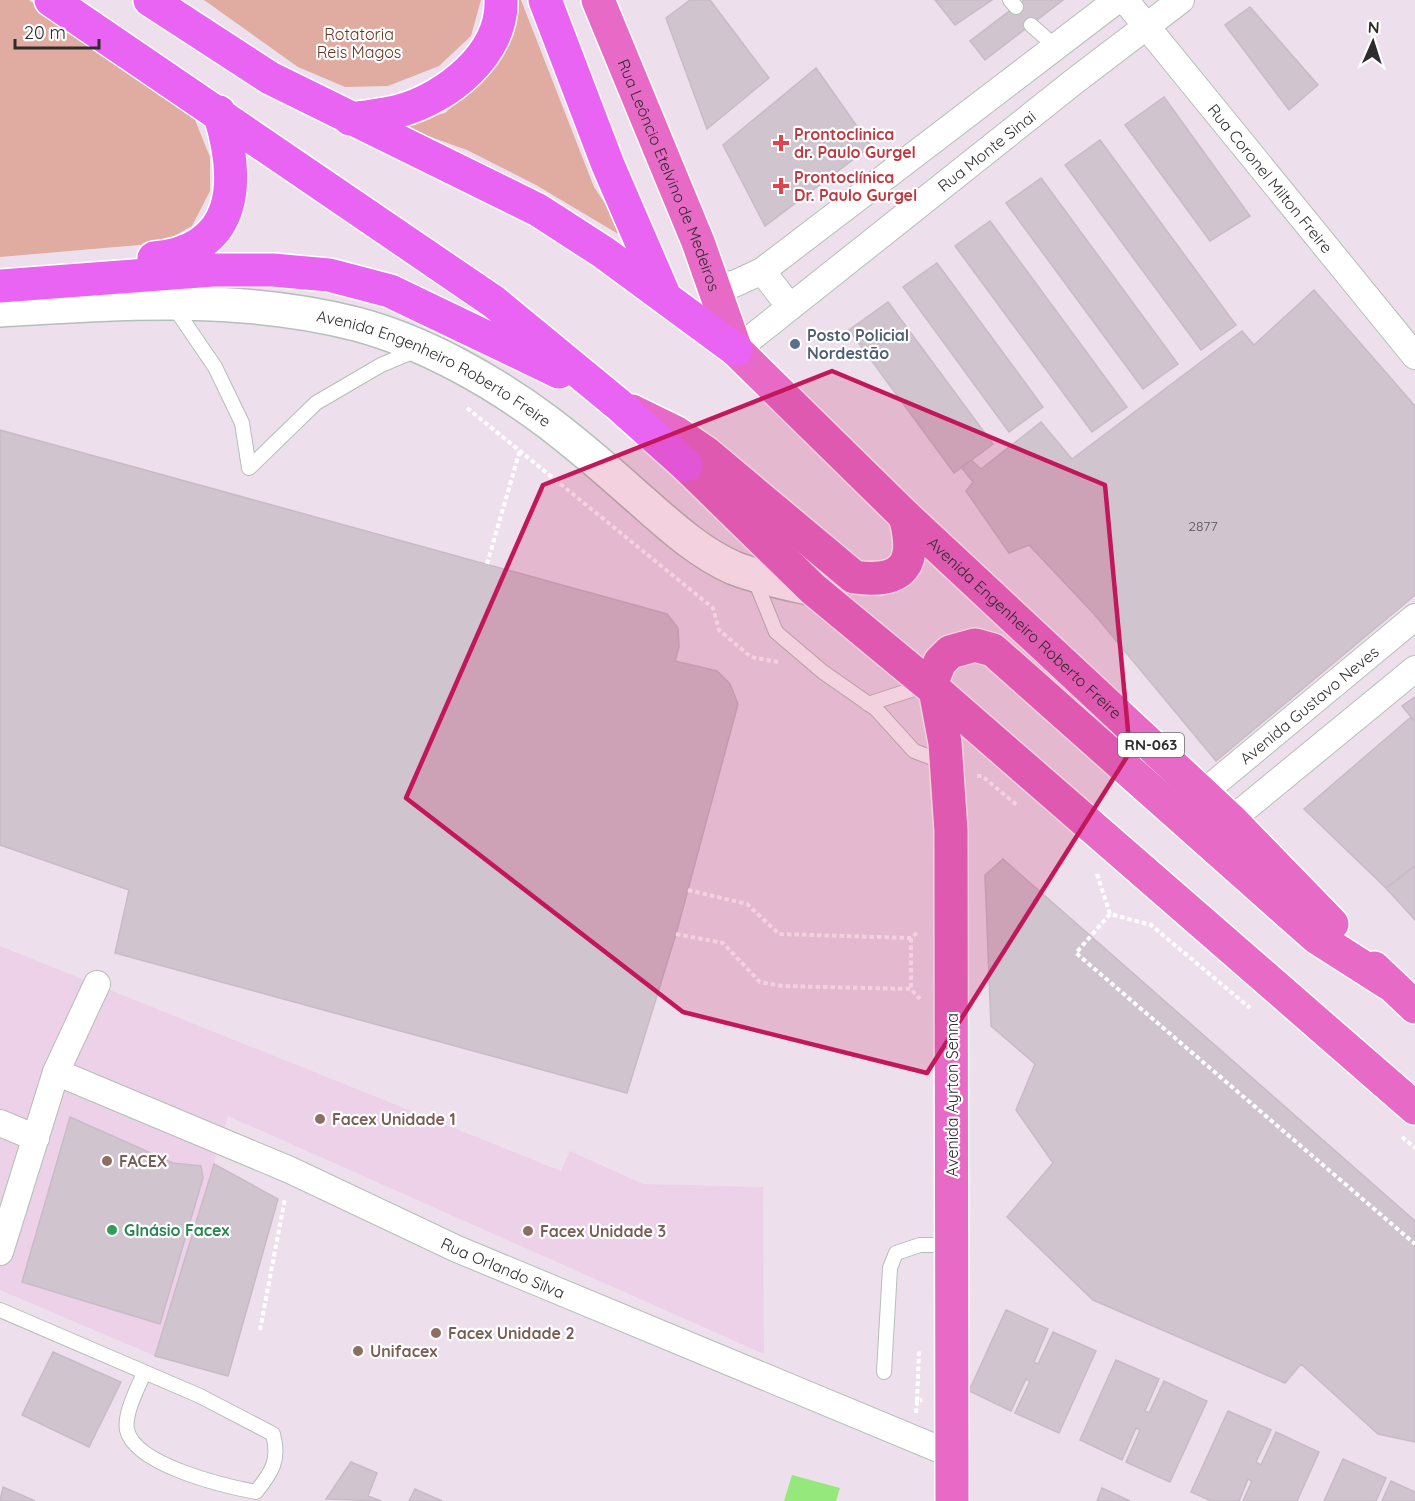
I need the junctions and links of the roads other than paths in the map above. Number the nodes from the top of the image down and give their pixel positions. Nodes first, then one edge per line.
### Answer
1 (51, 0) edge
2 (150, 0) edge
3 (501, 0) edge
4 (545, 0) edge
5 (1117, 0) edge
6 (1125, 0) edge
7 (1181, 0) edge
8 (604, 2) edge
9 (1031, 25) dead end
10 (1148, 27) junction
11 (1052, 50) junction
12 (1068, 86) junction
13 (219, 112) junction
14 (350, 119) junction
15 (762, 271) junction
16 (0, 272) edge
17 (0, 286) edge
18 (715, 286) junction
19 (666, 299) junction
20 (171, 302) junction
21 (790, 308) junction
22 (0, 310) edge
23 (422, 348) junction
24 (736, 350) junction
25 (1415, 356) edge
26 (614, 401) junction
27 (686, 465) joint
28 (905, 516) junction
29 (752, 574) junction
30 (813, 589) junction
31 (1415, 616) edge
32 (1370, 653) junction
33 (1407, 676) edge
34 (931, 688) junction
35 (868, 704) junction
36 (961, 770) junction
37 (1203, 794) junction
38 (1231, 820) junction
39 (1388, 983) junction
40 (97, 984) dead end
41 (1415, 1007) edge
42 (56, 1072) junction
43 (1406, 1120) edge
44 (0, 1123) edge
45 (36, 1138) junction
46 (952, 1245) junction
47 (0, 1252) edge
48 (0, 1310) edge
49 (884, 1372) dead end
50 (144, 1373) junction
51 (953, 1455) junction
52 (952, 1501) edge

1 - 13 highway
2 - 14 highway
3 - 14 highway
4 - 19 highway
5 - 11 street
6 - 10 street, Rua Coronel Milton Freire
7 - 10 street, Rua Monte Sinai
8 - 18 main road, Rua Leôncio Etelvino de Medeiros
9 - 11 lane
10 - 12 street, Rua Monte Sinai
10 - 25 street, Rua Coronel Milton Freire
11 - 12 street
11 - 15 street
12 - 21 street, Rua Monte Sinai
13 - 16 highway
13 - 26 highway
14 - 19 highway
15 - 18 street
15 - 21 street
17 - 26 highway
18 - 24 main road, Rua Leôncio Etelvino de Medeiros
19 - 24 highway
20 - 22 main road, Avenida Engenheiro Roberto Freire
20 - 23 main road, Avenida Engenheiro Roberto Freire
20 - 23 lane
21 - 24 street, Rua Monte Sinai
23 - 29 main road, Avenida Engenheiro Roberto Freire
24 - 28 main road, Avenida Engenheiro Roberto Freire / RN-063
26 - 27 highway
26 - 28 main road
27 - 30 main road, Avenida Engenheiro Roberto Freire
28 - 37 main road, Avenida Engenheiro Roberto Freire / RN-063
29 - 30 main road, Avenida Engenheiro Roberto Freire
29 - 35 lane
30 - 34 main road, Avenida Engenheiro Roberto Freire
31 - 32 street, Avenida Gustavo Neves
32 - 33 street
32 - 37 street, Avenida Gustavo Neves
33 - 38 street
34 - 35 lane
34 - 36 main road, Avenida Ayrton Senna
34 - 39 main road, Avenida Ayrton Senna
34 - 43 main road, Avenida Engenheiro Roberto Freire
35 - 36 lane
36 - 46 main road, Avenida Ayrton Senna
37 - 38 main road, Avenida Engenheiro Roberto Freire / RN-063
38 - 39 main road, Avenida Engenheiro Roberto Freire / RN-063
39 - 41 main road, Avenida Engenheiro Roberto Freire / RN-063
40 - 42 street
42 - 45 street
42 - 51 street, Rua Orlando Silva
44 - 45 street
45 - 47 street
46 - 49 lane
46 - 51 main road, Avenida Ayrton Senna
48 - 50 lane
50 - 50 lane
51 - 52 main road, Avenida Ayrton Senna

